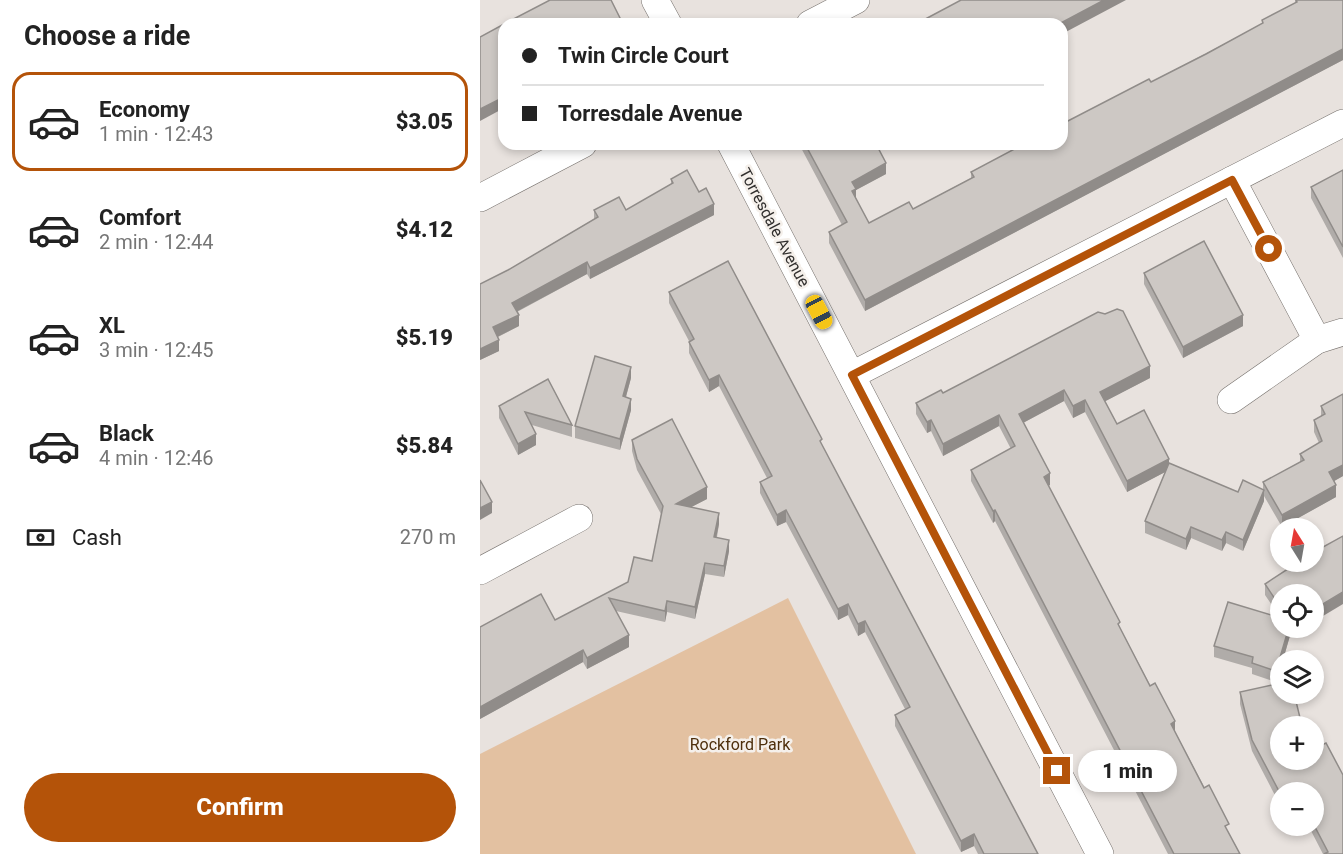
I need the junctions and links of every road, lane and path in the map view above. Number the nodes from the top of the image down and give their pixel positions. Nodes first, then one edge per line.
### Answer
1 (656, 0) edge
2 (856, 0) edge
3 (665, 18) edge
4 (822, 18) edge
5 (1343, 123) edge
6 (572, 150) edge
7 (733, 150) edge
8 (1232, 180) junction
9 (480, 198) edge
10 (1343, 332) edge
11 (1317, 340) junction
12 (852, 375) junction
13 (1231, 400) dead end
14 (579, 518) dead end
15 (480, 571) edge
16 (1100, 854) edge

1 - 3 street
2 - 4 street
5 - 8 street
6 - 9 street
7 - 12 street, Torresdale Avenue
8 - 11 street
8 - 12 street
10 - 11 street
11 - 13 street
12 - 16 street, Torresdale Avenue
14 - 15 street

